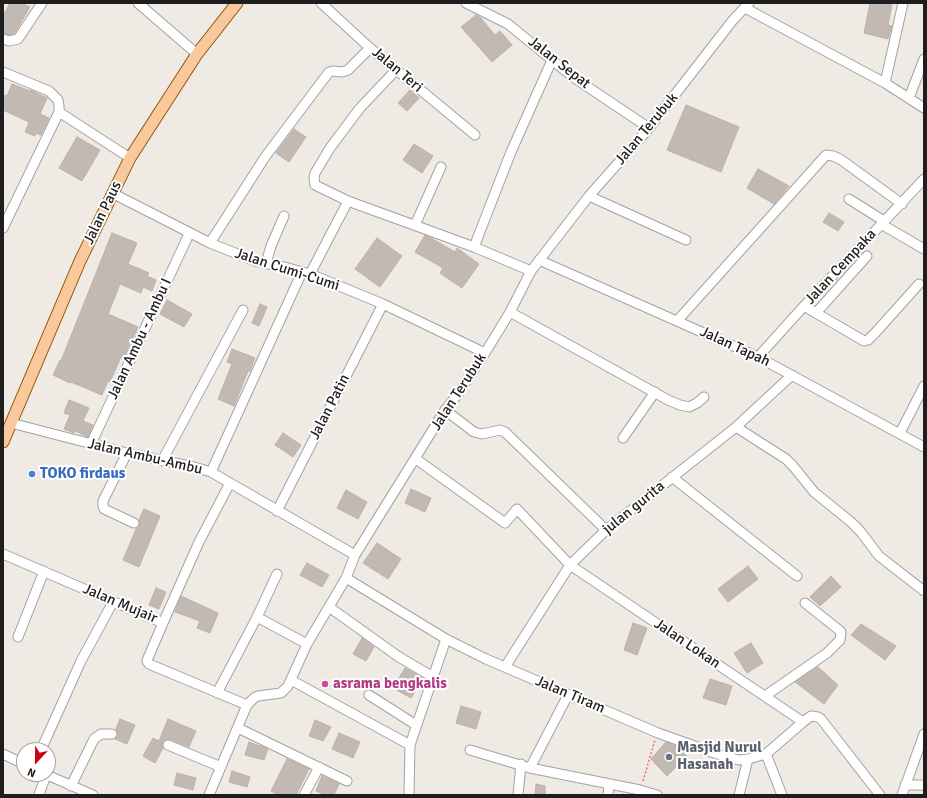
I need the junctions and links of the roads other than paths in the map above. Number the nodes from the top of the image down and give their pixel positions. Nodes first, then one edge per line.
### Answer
1 (42, 3) edge
2 (138, 3) edge
3 (321, 3) edge
4 (466, 3) edge
5 (903, 3) edge
6 (235, 4) edge
7 (747, 6) edge
8 (3, 39) edge
9 (370, 48) junction
10 (197, 54) junction
11 (924, 59) edge
12 (552, 60) junction
13 (396, 70) junction
14 (3, 72) edge
15 (884, 83) junction
16 (909, 98) junction
17 (924, 108) edge
18 (59, 112) junction
19 (649, 128) junction
20 (475, 135) dead end
21 (130, 158) junction
22 (441, 167) dead end
23 (924, 179) edge
24 (112, 193) junction
25 (589, 196) junction
26 (849, 199) dead end
27 (348, 201) junction
28 (902, 204) junction
29 (284, 216) dead end
30 (882, 222) junction
31 (415, 225) junction
32 (3, 228) edge
33 (190, 234) junction
34 (686, 240) dead end
35 (210, 244) junction
36 (474, 247) junction
37 (924, 249) edge
38 (867, 256) dead end
39 (539, 260) junction
40 (266, 263) junction
41 (531, 271) junction
42 (306, 273) junction
43 (836, 273) junction
44 (845, 280) junction
45 (919, 284) dead end
46 (382, 304) junction
47 (804, 306) junction
48 (243, 310) dead end
49 (510, 312) junction
50 (816, 313) junction
51 (677, 321) junction
52 (485, 353) junction
53 (758, 357) junction
54 (792, 375) junction
55 (924, 386) edge
56 (654, 392) junction
57 (704, 397) dead end
58 (445, 410) junction
59 (12, 423) junction
60 (736, 427) junction
61 (900, 433) junction
62 (623, 438) dead end
63 (3, 442) edge
64 (91, 444) junction
65 (924, 446) edge
66 (126, 453) junction
67 (416, 459) junction
68 (162, 461) junction
69 (212, 472) junction
70 (672, 477) junction
71 (230, 483) junction
72 (277, 511) junction
73 (134, 523) dead end
74 (606, 530) junction
75 (3, 554) edge
76 (355, 556) junction
77 (570, 566) junction
78 (44, 571) junction
79 (277, 574) dead end
80 (797, 576) dead end
81 (346, 578) junction
82 (924, 591) edge
83 (113, 602) junction
84 (805, 603) dead end
85 (329, 607) junction
86 (257, 618) junction
87 (163, 623) junction
88 (18, 637) dead end
89 (446, 639) junction
90 (307, 644) junction
91 (505, 667) junction
92 (433, 677) junction
93 (291, 680) junction
94 (218, 693) junction
95 (369, 695) dead end
96 (568, 695) junction
97 (765, 696) junction
98 (247, 705) junction
99 (803, 722) junction
100 (416, 725) junction
101 (238, 728) junction
102 (112, 734) dead end
103 (924, 734) edge
104 (45, 742) edge
105 (168, 745) dead end
106 (410, 746) junction
107 (470, 750) dead end
108 (3, 754) edge
109 (766, 754) junction
110 (748, 759) junction
111 (16, 760) edge
112 (521, 764) junction
113 (221, 767) junction
114 (319, 767) junction
115 (530, 768) junction
116 (56, 779) edge
117 (347, 780) dead end
118 (43, 782) edge
119 (610, 784) junction
120 (906, 785) junction
121 (924, 785) edge
122 (71, 786) junction
123 (39, 795) edge
124 (93, 795) edge
125 (209, 795) edge
126 (304, 795) edge
127 (409, 795) edge
128 (518, 795) edge
129 (608, 795) edge
130 (657, 795) edge
131 (739, 795) edge
132 (782, 795) edge
133 (880, 795) edge
134 (902, 795) edge

1 - 8 street
2 - 10 street
3 - 9 street, Jalan Teri
4 - 12 street, Jalan Sepat
5 - 15 street
6 - 10 main road, Jalan Paus
7 - 15 street
7 - 19 street, Jalan Terubuk
9 - 13 street, Jalan Teri
9 - 35 street
10 - 21 main road, Jalan Paus
11 - 16 street
12 - 19 street, Jalan Sepat
12 - 36 street
13 - 20 street, Jalan Teri
13 - 27 street
14 - 18 street
15 - 16 street
16 - 17 street
18 - 21 street
18 - 32 street
19 - 25 street, Jalan Terubuk
21 - 24 main road, Jalan Paus
22 - 31 street
23 - 28 street, Jalan Cempaka
24 - 33 street, Jalan Cumi-Cumi
24 - 59 main road, Jalan Paus
25 - 34 street
25 - 39 street, Jalan Terubuk
26 - 30 street
27 - 31 street
27 - 42 street
28 - 30 street, Jalan Cempaka
28 - 51 street
29 - 40 street
30 - 37 street
30 - 43 street, Jalan Cempaka
31 - 36 street
33 - 35 street, Jalan Cumi-Cumi
33 - 64 street, Jalan Ambu - Ambu I
35 - 40 street, Jalan Cumi-Cumi
36 - 41 street
38 - 44 street
39 - 41 street, Jalan Terubuk
39 - 51 street, Jalan Tapah
40 - 42 street, Jalan Cumi-Cumi
41 - 49 street, Jalan Terubuk
42 - 46 street, Jalan Cumi-Cumi
42 - 69 street
43 - 44 street
43 - 47 street, Jalan Cempaka
44 - 50 street
45 - 50 street
46 - 52 street, Jalan Cumi-Cumi
46 - 72 street, Jalan Patin
47 - 50 street
47 - 53 street, Jalan Cempaka
48 - 68 street
49 - 52 street, Jalan Terubuk
49 - 56 street
51 - 53 street, Jalan Tapah
52 - 58 street, Jalan Terubuk
53 - 54 street, Jalan Tapah
54 - 60 street, julan gurita
54 - 61 street, Jalan Tapah
55 - 61 street
56 - 57 street
56 - 62 street
58 - 67 street, Jalan Terubuk
58 - 74 street
59 - 63 main road, Jalan Paus
59 - 64 street, Jalan Ambu-Ambu
60 - 70 street, julan gurita
60 - 82 street
61 - 65 street, Jalan Tapah
64 - 66 street, Jalan Ambu-Ambu
66 - 68 street, Jalan Ambu-Ambu
66 - 73 street
67 - 76 street, Jalan Terubuk
67 - 77 street, Jalan Lokan
68 - 69 street, Jalan Ambu-Ambu
69 - 71 street, Jalan Ambu-Ambu
70 - 74 street, julan gurita
70 - 80 street
71 - 72 street, Jalan Ambu-Ambu
71 - 87 street
72 - 76 street, Jalan Ambu-Ambu
74 - 77 street, julan gurita
75 - 78 street, Jalan Mujair
76 - 81 street, Jalan Terubuk
77 - 91 street, julan gurita
77 - 97 street, Jalan Lokan
78 - 83 street, Jalan Mujair
78 - 88 street
79 - 86 street
81 - 85 street, Jalan Terubuk
81 - 89 street, Jalan Tiram
83 - 87 street, Jalan Mujair
83 - 104 street
84 - 97 street
85 - 90 street, Jalan Terubuk
85 - 92 street
86 - 90 street
86 - 94 street
87 - 94 street, Jalan Mujair
89 - 91 street, Jalan Tiram
89 - 92 street
90 - 93 street, Jalan Terubuk
91 - 96 street, Jalan Tiram
92 - 100 street
93 - 98 street, Jalan Terubuk
93 - 106 street
94 - 98 street, Jalan Mujair
95 - 100 street
96 - 110 street, Jalan Tiram
96 - 115 street
97 - 99 street, Jalan Lokan
98 - 101 street
99 - 109 street
99 - 133 street
100 - 106 street
101 - 113 street
101 - 114 street
102 - 122 street
103 - 120 street
105 - 113 street
106 - 127 street
107 - 112 street
108 - 111 street
109 - 110 street, Jalan Tiram
109 - 132 street
110 - 131 street
112 - 115 street
112 - 128 street
113 - 125 street
114 - 117 street
114 - 126 street
115 - 119 street
116 - 122 street
118 - 123 street
119 - 129 street
119 - 130 street
120 - 121 street
120 - 134 street
122 - 124 street

